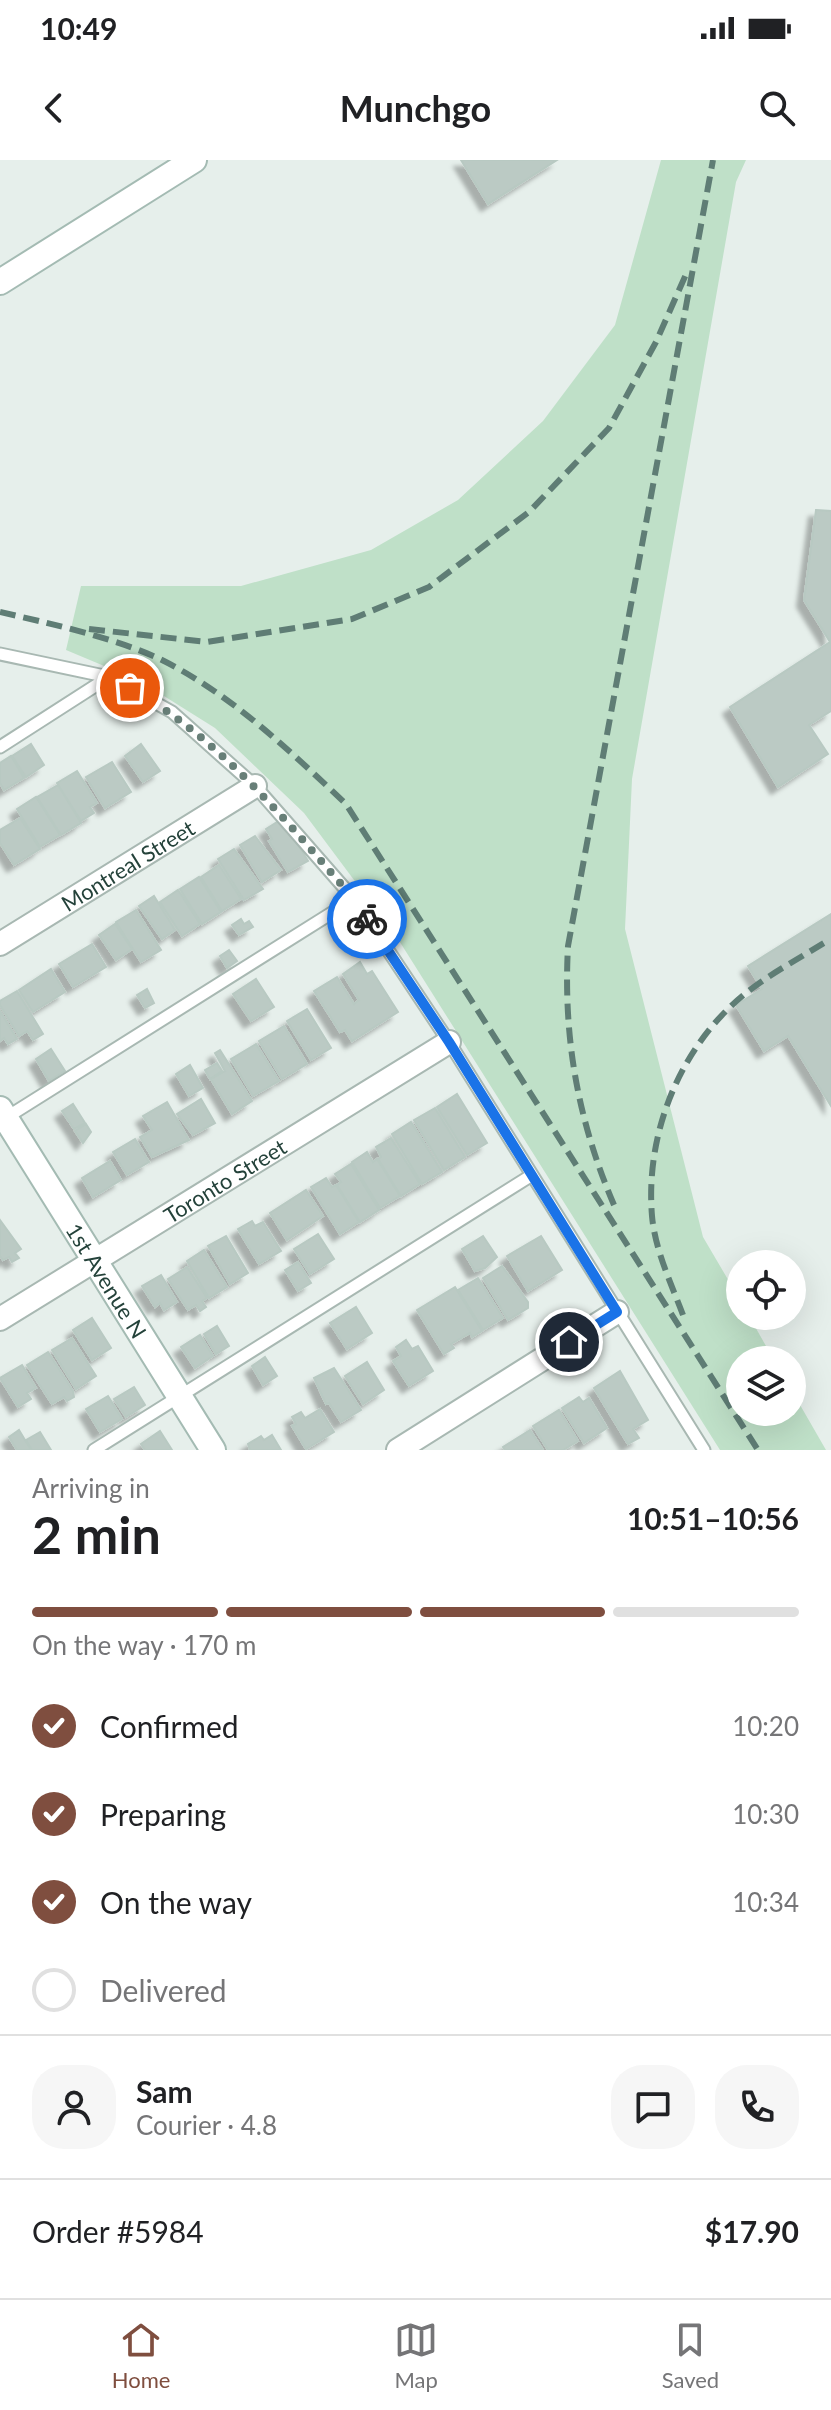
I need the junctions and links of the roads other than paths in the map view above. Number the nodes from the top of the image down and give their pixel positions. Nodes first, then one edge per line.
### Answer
1 (194, 160) edge
2 (0, 282) edge
3 (0, 654) edge
4 (109, 677) junction
5 (0, 747) edge
6 (255, 786) junction
7 (354, 899) junction
8 (0, 944) edge
9 (449, 1042) junction
10 (2, 1116) edge
11 (532, 1175) junction
12 (94, 1259) junction
13 (617, 1312) junction
14 (0, 1319) edge
15 (180, 1397) junction
16 (94, 1450) edge
17 (213, 1450) edge
18 (398, 1450) edge
19 (704, 1450) edge

1 - 2 street
3 - 4 lane
4 - 5 lane
4 - 6 lane
6 - 7 lane
6 - 8 street, Montreal Street
7 - 9 lane
7 - 10 lane
9 - 11 lane
9 - 12 street, Toronto Street
10 - 12 street, 1st Avenue N
11 - 13 lane
11 - 15 lane
12 - 14 street, Toronto Street
12 - 15 street, 1st Avenue N
13 - 18 street
13 - 19 lane
15 - 16 lane
15 - 17 street, 1st Avenue N

